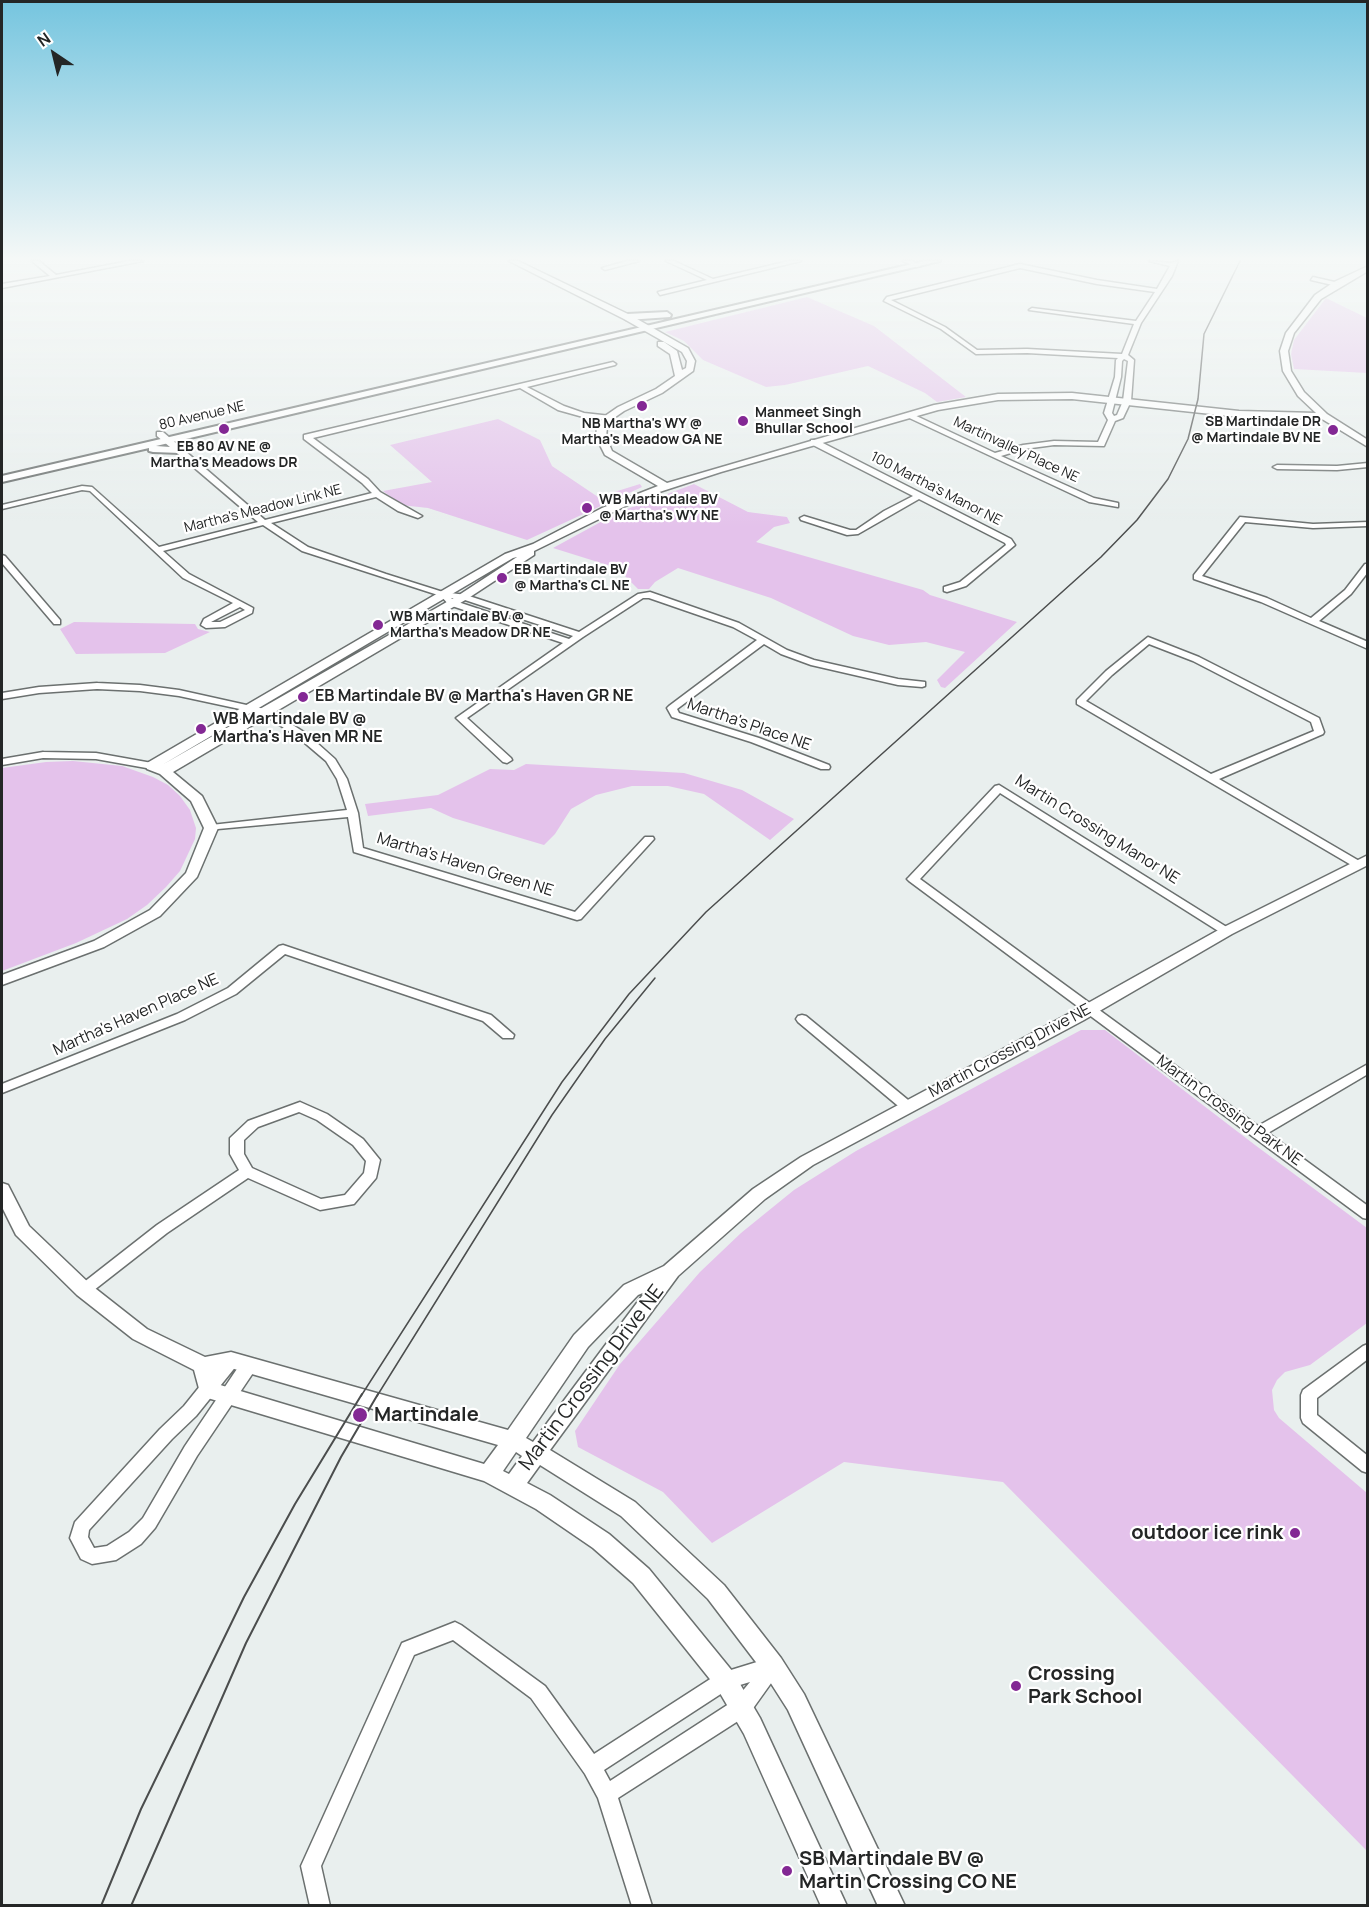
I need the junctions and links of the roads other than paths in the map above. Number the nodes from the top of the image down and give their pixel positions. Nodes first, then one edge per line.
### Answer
1 (531, 350) edge
2 (554, 350) edge
3 (669, 350) edge
4 (685, 350) edge
5 (973, 350) edge
6 (1127, 350) edge
7 (1284, 350) edge
8 (1124, 356) junction
9 (613, 364) dead end
10 (679, 378) junction
11 (521, 386) junction
12 (1113, 399) junction
13 (1127, 400) junction
14 (907, 415) junction
15 (1324, 416) junction
16 (608, 418) junction
17 (1112, 420) junction
18 (164, 437) junction
19 (814, 442) junction
20 (1368, 444) edge
21 (180, 450) junction
22 (995, 455) junction
23 (90, 458) junction
24 (1368, 465) edge
25 (1277, 467) dead end
26 (2, 469) edge
27 (2, 479) edge
28 (664, 486) junction
29 (377, 494) junction
30 (919, 496) junction
31 (1115, 505) dead end
32 (2, 507) edge
33 (418, 516) dead end
34 (804, 518) dead end
35 (263, 522) junction
36 (1368, 524) edge
37 (537, 546) junction
38 (156, 550) junction
39 (2, 558) edge
40 (1368, 566) edge
41 (946, 589) dead end
42 (442, 594) junction
43 (458, 600) junction
44 (238, 604) dead end
45 (1314, 620) junction
46 (57, 622) dead end
47 (580, 635) junction
48 (762, 641) junction
49 (570, 642) junction
50 (1368, 646) edge
51 (922, 684) dead end
52 (2, 696) edge
53 (251, 707) junction
54 (266, 712) junction
55 (507, 759) dead end
56 (2, 762) edge
57 (825, 767) dead end
58 (158, 769) junction
59 (1212, 778) junction
60 (353, 813) junction
61 (211, 828) junction
62 (649, 839) dead end
63 (1362, 861) edge
64 (1227, 931) junction
65 (2, 980) edge
66 (1090, 1009) junction
67 (802, 1019) dead end
68 (508, 1035) dead end
69 (1368, 1068) edge
70 (2, 1089) edge
71 (908, 1107) junction
72 (1257, 1132) junction
73 (247, 1172) junction
74 (2, 1190) edge
75 (1368, 1214) edge
76 (671, 1271) junction
77 (84, 1290) junction
78 (1368, 1350) edge
79 (240, 1362) junction
80 (203, 1365) junction
81 (208, 1390) junction
82 (229, 1396) junction
83 (511, 1440) junction
84 (536, 1452) junction
85 (1368, 1466) edge
86 (489, 1474) junction
87 (513, 1485) junction
88 (773, 1666) junction
89 (725, 1680) junction
90 (742, 1707) junction
91 (592, 1767) junction
92 (607, 1794) junction
93 (320, 1905) edge
94 (642, 1905) edge
95 (834, 1905) edge
96 (892, 1905) edge

1 - 18 main road, 80 Avenue NE
2 - 18 main road, 80 Avenue NE
3 - 10 street
4 - 10 street
5 - 8 street
6 - 8 street
7 - 15 street
8 - 12 street
8 - 13 street
9 - 11 street
10 - 16 street
11 - 16 street
11 - 29 street
12 - 13 street
12 - 14 street
12 - 17 street
13 - 15 street
13 - 17 street
14 - 19 street
14 - 22 street, Martinvalley Place NE
15 - 20 street
16 - 28 street
17 - 22 street
18 - 21 street
18 - 23 main road, 80 Avenue NE
18 - 26 main road, 80 Avenue NE
19 - 28 street
19 - 30 street, 100 Martha's Manor NE
21 - 23 main road
21 - 35 street
22 - 31 street, Martinvalley Place NE
23 - 27 main road, 80 Avenue NE
24 - 25 street
28 - 37 street
29 - 33 street
29 - 35 street, Martha's Meadow Link NE
30 - 34 street
30 - 41 street, 100 Martha's Manor NE
32 - 38 street
35 - 38 street, Martha's Meadow Link NE
35 - 42 street
36 - 45 street
37 - 42 street
37 - 43 street
38 - 44 street
39 - 46 street
40 - 45 street
42 - 43 street
42 - 53 street
43 - 47 street
43 - 49 street
43 - 54 street
45 - 50 street
47 - 48 street
47 - 49 street
48 - 51 street
48 - 57 street, Martha's Place NE
49 - 55 street
52 - 53 street, Martha's Haven Green NE
53 - 54 street, Martha's Haven Green NE
53 - 58 street
54 - 58 street
54 - 60 street, Martha's Haven Green NE
56 - 58 street
58 - 61 street
59 - 59 street
59 - 63 street
60 - 61 street
60 - 62 street, Martha's Haven Green NE
61 - 65 street
63 - 64 street, Martin Crossing Drive NE
64 - 66 street, Martin Crossing Drive NE
64 - 66 street, Martin Crossing Manor NE
66 - 71 street, Martin Crossing Drive NE
66 - 72 street, Martin Crossing Park NE
67 - 71 street
68 - 70 street, Martha's Haven Place NE
69 - 72 street
71 - 76 street, Martin Crossing Drive NE
72 - 75 street, Martin Crossing Park NE
73 - 73 street
73 - 77 street
74 - 77 street
76 - 83 street, Martin Crossing Drive NE
76 - 84 street, Martin Crossing Drive NE
77 - 80 street
78 - 85 street
79 - 80 street
79 - 81 street
79 - 82 street
79 - 83 street
80 - 81 street
81 - 82 street
81 - 82 street
82 - 86 street
83 - 84 street
83 - 86 street, Martin Crossing Drive NE
84 - 87 street, Martin Crossing Drive NE
84 - 88 street
86 - 87 street
87 - 89 street
88 - 89 street
88 - 90 street
88 - 96 street
89 - 90 street
89 - 91 street
90 - 92 street
90 - 95 street
91 - 92 street
91 - 93 street
92 - 94 street

